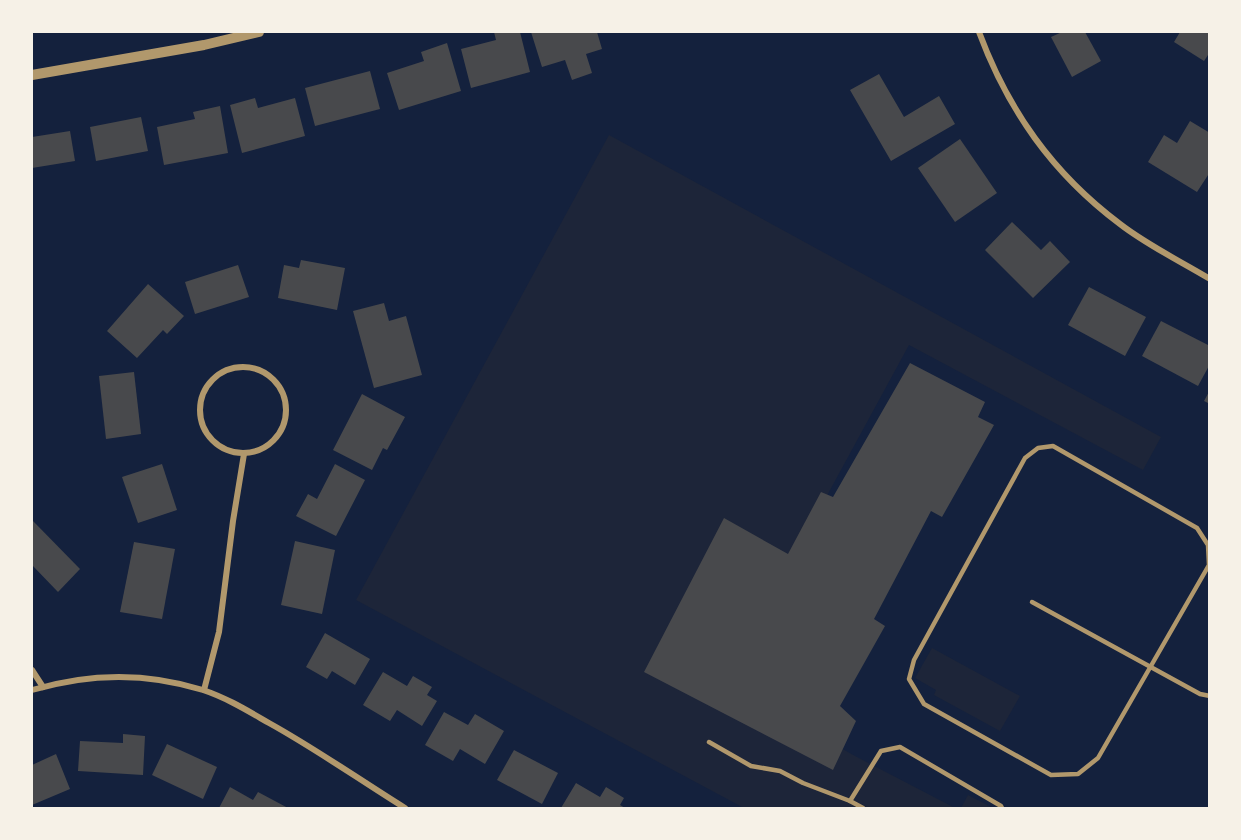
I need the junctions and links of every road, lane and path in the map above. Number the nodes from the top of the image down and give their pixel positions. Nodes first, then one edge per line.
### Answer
1 (259, 32) edge
2 (979, 32) edge
3 (32, 75) edge
4 (1209, 279) edge
5 (244, 454) junction
6 (1032, 602) dead end
7 (1152, 667) junction
8 (32, 670) edge
9 (43, 687) junction
10 (32, 690) edge
11 (204, 690) junction
12 (1209, 696) edge
13 (709, 742) dead end
14 (850, 801) junction
15 (405, 808) edge
16 (863, 808) edge
17 (1002, 808) edge

1 - 3 street
2 - 4 street
5 - 5 street
5 - 11 street
6 - 7 lane
7 - 7 lane
7 - 12 lane
8 - 9 street
9 - 10 street
9 - 11 street
11 - 15 street
13 - 14 lane
14 - 16 lane
14 - 17 lane

